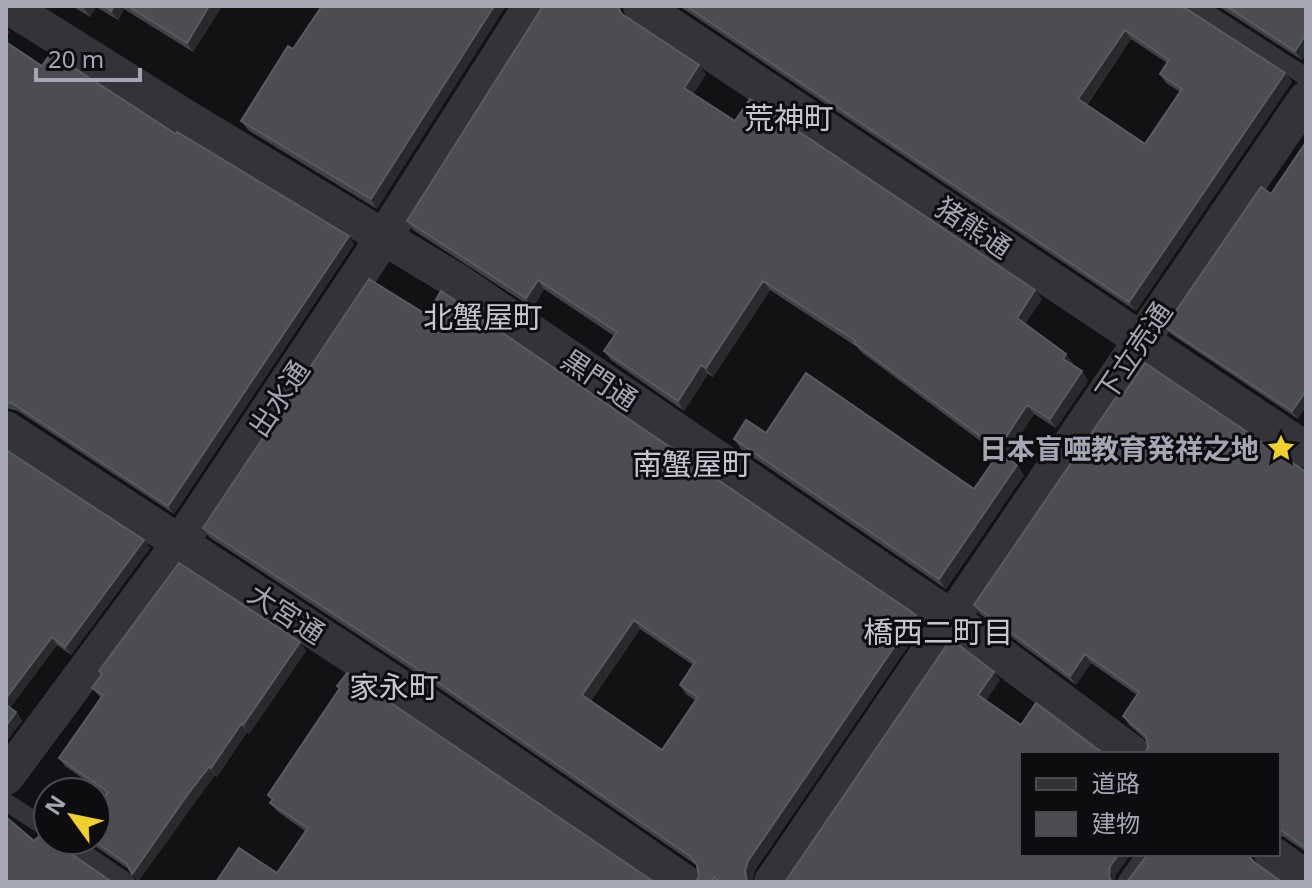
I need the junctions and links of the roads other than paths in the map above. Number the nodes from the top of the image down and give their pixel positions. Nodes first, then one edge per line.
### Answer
1 (8, 6) edge
2 (531, 6) edge
3 (641, 6) edge
4 (1196, 6) edge
5 (1306, 77) edge
6 (1306, 99) edge
7 (384, 237) junction
8 (1142, 339) junction
9 (6, 429) edge
10 (1306, 450) edge
11 (180, 543) junction
12 (950, 617) junction
13 (1130, 752) edge
14 (6, 777) edge
15 (6, 802) edge
16 (32, 819) edge
17 (88, 856) edge
18 (1145, 856) edge
19 (1275, 856) edge
20 (1306, 878) edge
21 (126, 882) edge
22 (684, 882) edge
23 (772, 882) edge
24 (1126, 882) edge

1 - 7 street, 黒門通
2 - 7 street, 出水通
3 - 8 street, 猪熊通
4 - 5 lane
6 - 8 street, 下立売通
7 - 11 street, 出水通
7 - 12 street, 黒門通
8 - 10 street, 猪熊通
8 - 12 street, 下立売通
9 - 11 street, 大宮通
11 - 14 street, 出水通
11 - 22 street, 大宮通
12 - 13 street, 黒門通
12 - 23 street, 下立売通
15 - 16 lane
17 - 21 lane
18 - 24 lane
19 - 20 street

